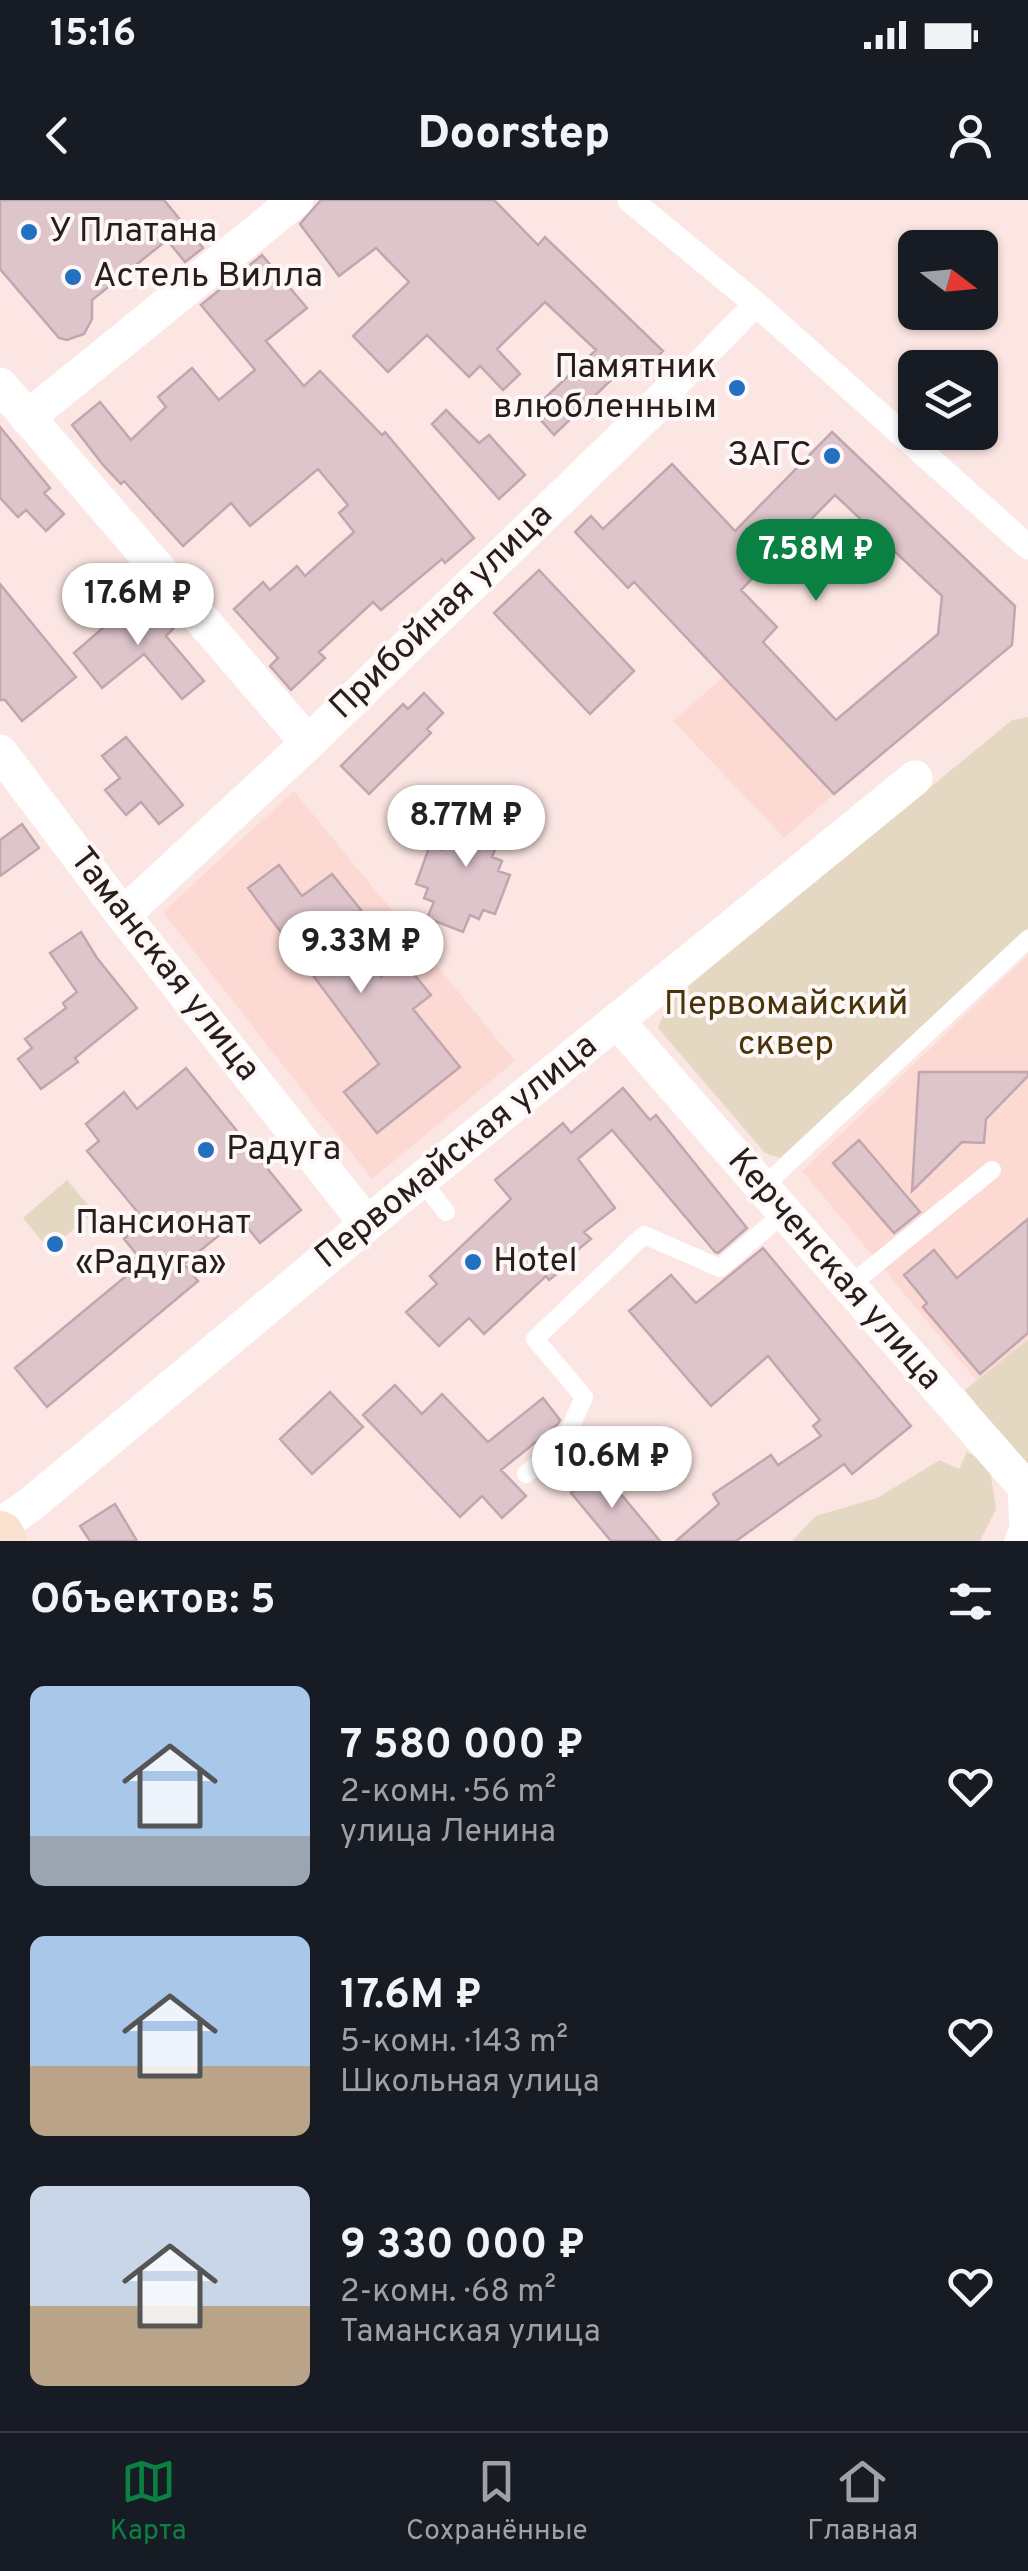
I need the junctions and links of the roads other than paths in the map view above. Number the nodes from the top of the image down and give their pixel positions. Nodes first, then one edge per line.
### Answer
1 (296, 200) edge
2 (630, 200) edge
3 (756, 304) junction
4 (0, 385) edge
5 (668, 394) joint
6 (27, 418) junction
7 (1028, 547) edge
8 (308, 742) junction
9 (0, 752) edge
10 (915, 778) dead end
11 (123, 914) junction
12 (1028, 938) edge
13 (616, 1021) junction
14 (992, 1170) dead end
15 (432, 1194) dead end
16 (773, 1201) junction
17 (446, 1212) dead end
18 (368, 1224) junction
19 (849, 1286) junction
20 (526, 1474) dead end
21 (0, 1526) edge
22 (1028, 1530) edge
23 (1022, 1541) edge

1 - 6 street
2 - 3 street
3 - 5 street, Прибойная улица
3 - 7 street
4 - 6 street
5 - 8 street, Прибойная улица
6 - 8 street
8 - 11 street, Прибойная улица
9 - 11 street, Таманская улица
10 - 13 street, Первомайская улица
11 - 18 street, Таманская улица
12 - 16 lane
13 - 16 street, Керченская улица
13 - 18 street, Первомайская улица
14 - 19 lane
15 - 17 lane
16 - 19 street, Керченская улица
16 - 20 lane
18 - 21 street, Первомайская улица
19 - 22 street, Керченская улица
22 - 23 street

